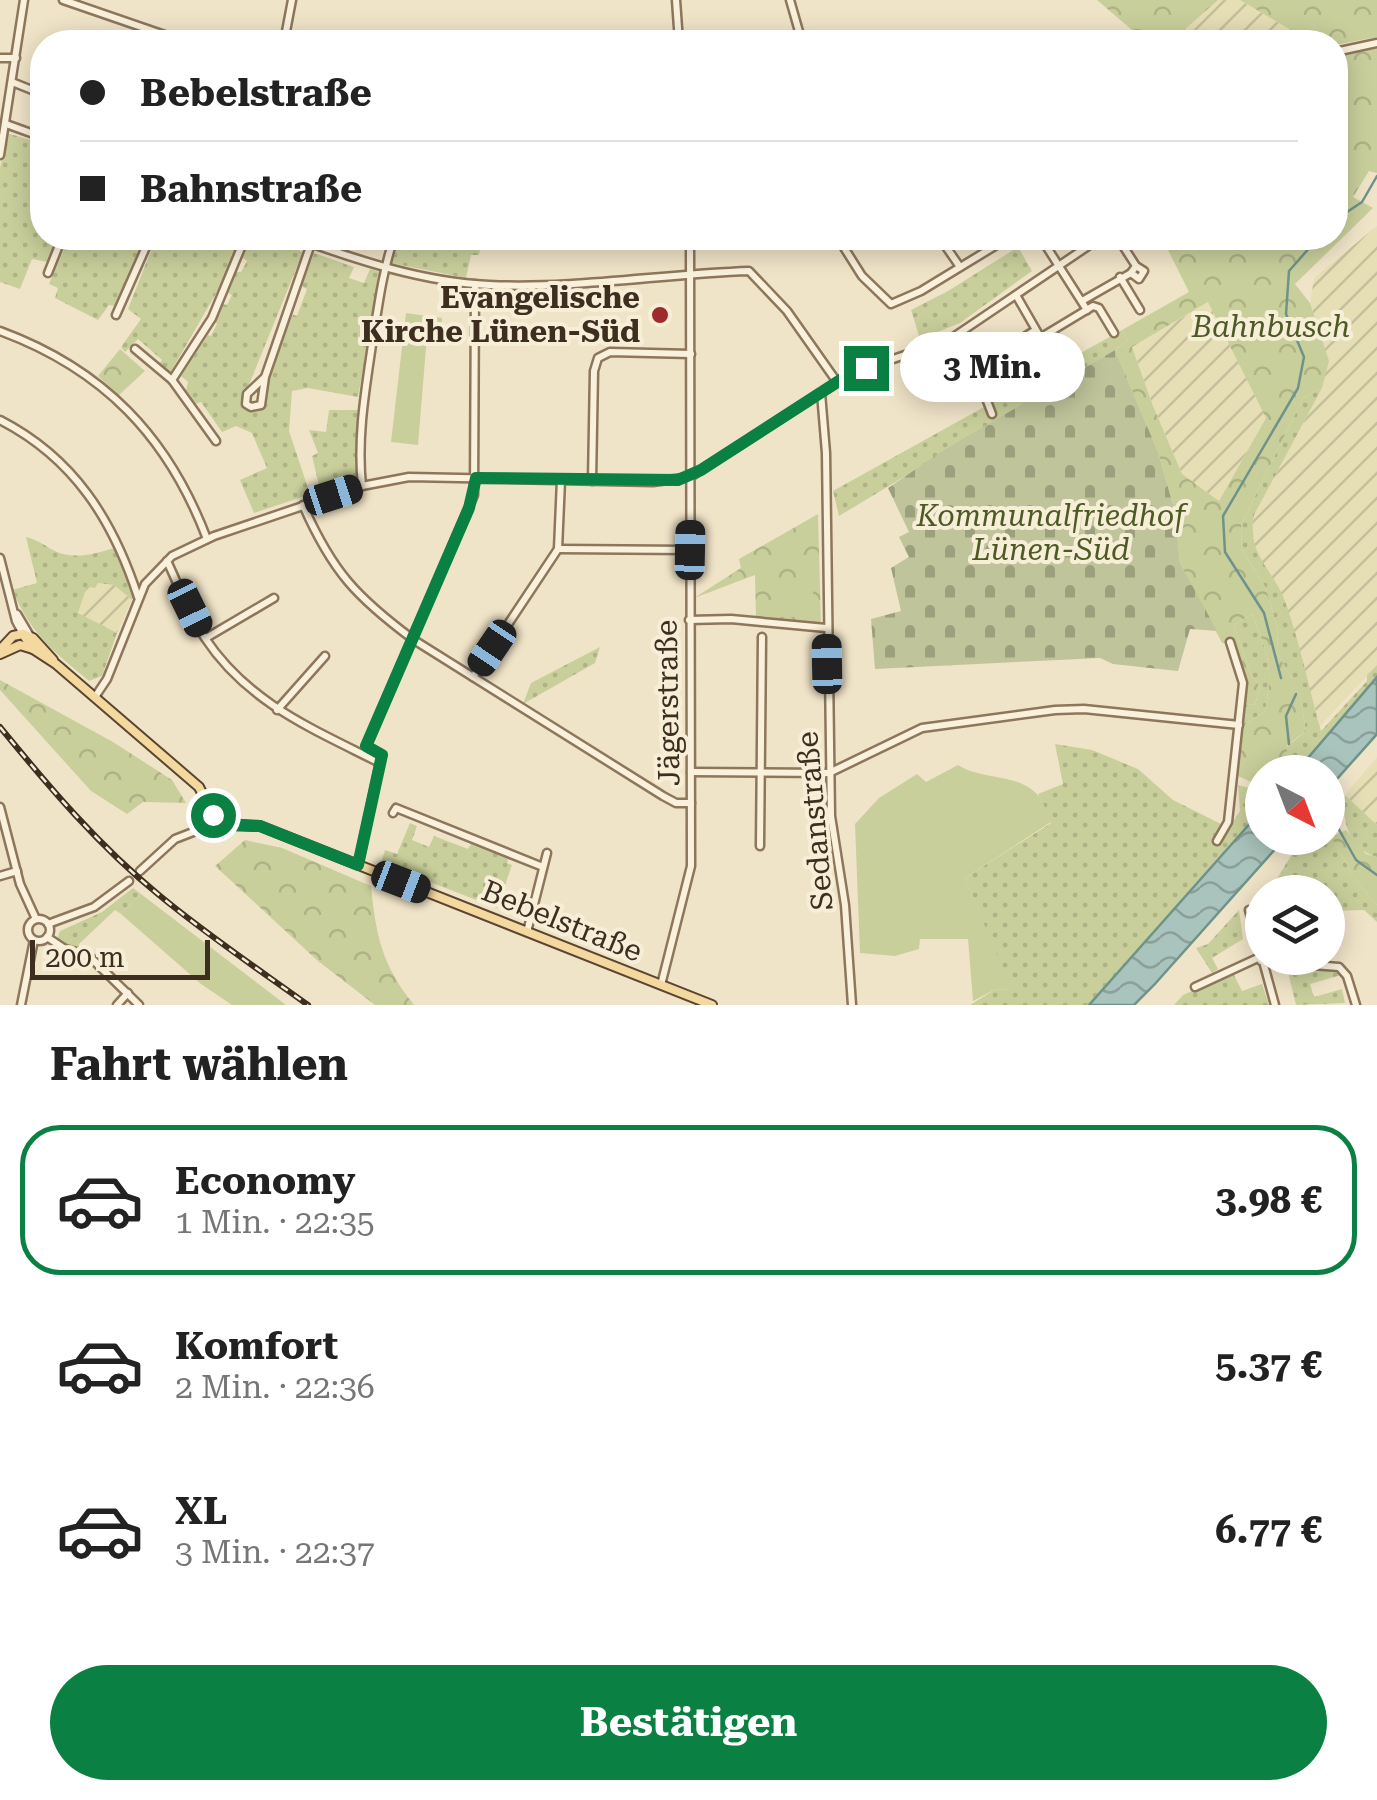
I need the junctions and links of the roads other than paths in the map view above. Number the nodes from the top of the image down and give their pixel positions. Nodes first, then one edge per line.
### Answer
1 (24, 0) edge
2 (63, 0) edge
3 (292, 0) edge
4 (676, 0) edge
5 (790, 0) edge
6 (151, 30) edge
7 (286, 30) edge
8 (678, 30) edge
9 (799, 30) edge
10 (1377, 43) edge
11 (1348, 49) edge
12 (0, 58) edge
13 (16, 58) junction
14 (12, 82) junction
15 (30, 89) edge
16 (6, 124) junction
17 (30, 133) edge
18 (0, 155) edge
19 (57, 250) edge
20 (145, 250) edge
21 (241, 250) edge
22 (309, 250) edge
23 (338, 250) edge
24 (390, 250) edge
25 (691, 250) edge
26 (846, 250) edge
27 (948, 250) edge
28 (988, 250) edge
29 (1050, 250) edge
30 (1083, 250) edge
31 (1124, 250) edge
32 (1060, 266) junction
33 (960, 267) junction
34 (384, 268) junction
35 (48, 272) dead end
36 (692, 275) junction
37 (1120, 278) junction
38 (475, 284) junction
39 (1016, 296) junction
40 (1082, 301) junction
41 (1086, 310) junction
42 (1140, 310) dead end
43 (116, 315) dead end
44 (0, 331) edge
45 (1114, 332) dead end
46 (961, 333) junction
47 (135, 349) dead end
48 (691, 354) junction
49 (266, 377) junction
50 (172, 380) junction
51 (837, 382) junction
52 (821, 393) junction
53 (992, 414) dead end
54 (0, 420) edge
55 (216, 441) dead end
56 (690, 477) junction
57 (476, 478) junction
58 (561, 480) junction
59 (592, 480) junction
60 (362, 486) junction
61 (303, 505) junction
62 (207, 539) junction
63 (558, 549) junction
64 (690, 550) junction
65 (0, 558) edge
66 (167, 561) junction
67 (138, 597) junction
68 (274, 598) dead end
69 (14, 609) junction
70 (690, 620) junction
71 (826, 628) junction
72 (26, 632) junction
73 (762, 637) dead end
74 (206, 639) junction
75 (414, 640) junction
76 (1230, 642) dead end
77 (5, 648) edge
78 (33, 648) junction
79 (325, 656) dead end
80 (56, 664) junction
81 (473, 677) junction
82 (95, 697) junction
83 (277, 710) junction
84 (1239, 725) junction
85 (365, 750) junction
86 (690, 772) junction
87 (760, 773) junction
88 (830, 773) junction
89 (691, 803) junction
90 (0, 807) edge
91 (393, 813) dead end
92 (213, 815) junction
93 (226, 824) junction
94 (206, 827) junction
95 (1217, 841) dead end
96 (760, 846) dead end
97 (547, 853) dead end
98 (358, 865) junction
99 (543, 867) junction
100 (17, 871) junction
101 (140, 871) dead end
102 (0, 876) edge
103 (129, 882) dead end
104 (36, 919) junction
105 (48, 924) junction
106 (527, 932) junction
107 (47, 937) junction
108 (34, 940) junction
109 (1245, 966) edge
110 (1345, 974) edge
111 (1266, 975) edge
112 (661, 985) junction
113 (1194, 987) dead end
114 (128, 994) junction
115 (21, 1005) edge
116 (116, 1005) edge
117 (138, 1005) edge
118 (712, 1005) edge
119 (852, 1005) edge
120 (1275, 1005) edge
121 (1356, 1005) edge

1 - 13 street
2 - 6 street
3 - 7 street
4 - 8 street
5 - 9 street
10 - 11 street
12 - 13 street
13 - 14 street
14 - 15 street
14 - 16 street
16 - 17 street
16 - 18 street
19 - 35 street
20 - 43 street
21 - 50 street
22 - 49 street
23 - 34 street
24 - 34 street
25 - 36 street, Jägerstraße
26 - 33 street
27 - 33 street
28 - 33 street
29 - 32 street
30 - 32 street
31 - 37 street
32 - 39 street
32 - 40 street
34 - 38 street
34 - 60 street
36 - 38 street
36 - 48 street, Jägerstraße
36 - 51 street
37 - 40 street
37 - 42 street
38 - 57 street
39 - 41 street
39 - 46 street
40 - 41 street
41 - 45 street
44 - 62 street
46 - 51 street
46 - 53 street
47 - 50 street
48 - 56 street, Jägerstraße
48 - 59 street
49 - 49 street
50 - 55 street
51 - 52 street
52 - 56 street
52 - 71 street, Sedanstraße
54 - 67 street
56 - 59 street
56 - 64 street, Jägerstraße
57 - 58 street
57 - 60 street
57 - 75 street
58 - 59 street
58 - 63 street
60 - 61 street
61 - 62 street
61 - 75 street
62 - 66 street
63 - 64 street
63 - 81 street
64 - 70 street, Jägerstraße
65 - 69 street
66 - 67 street
66 - 74 street
67 - 82 street
68 - 74 street
69 - 72 street
69 - 77 street
70 - 71 street
70 - 86 street, Jägerstraße
71 - 88 street, Sedanstraße
72 - 77 main road
72 - 78 main road
72 - 80 main road
73 - 87 street
74 - 83 street
75 - 81 street
75 - 85 street
76 - 84 street
77 - 78 main road
78 - 80 main road
79 - 83 street
80 - 82 main road
81 - 89 street
82 - 92 main road
83 - 85 street
84 - 88 street
84 - 95 street
85 - 98 street
86 - 87 street
86 - 89 street, Jägerstraße
87 - 88 street
87 - 96 street
88 - 119 street, Sedanstraße
89 - 112 street, Jägerstraße
90 - 100 street
91 - 99 street
92 - 93 main road
92 - 94 main road
93 - 94 main road
93 - 98 main road, Bebelstraße
94 - 101 street
97 - 99 street
98 - 106 main road, Bebelstraße
99 - 106 street
100 - 102 street
100 - 104 street
103 - 105 street
104 - 105 street
104 - 108 street
105 - 107 street
106 - 112 main road, Bebelstraße
107 - 108 street
107 - 114 street
108 - 115 street
109 - 113 street
110 - 121 street
111 - 120 street
112 - 118 main road, Bebelstraße
114 - 116 street
114 - 117 street

